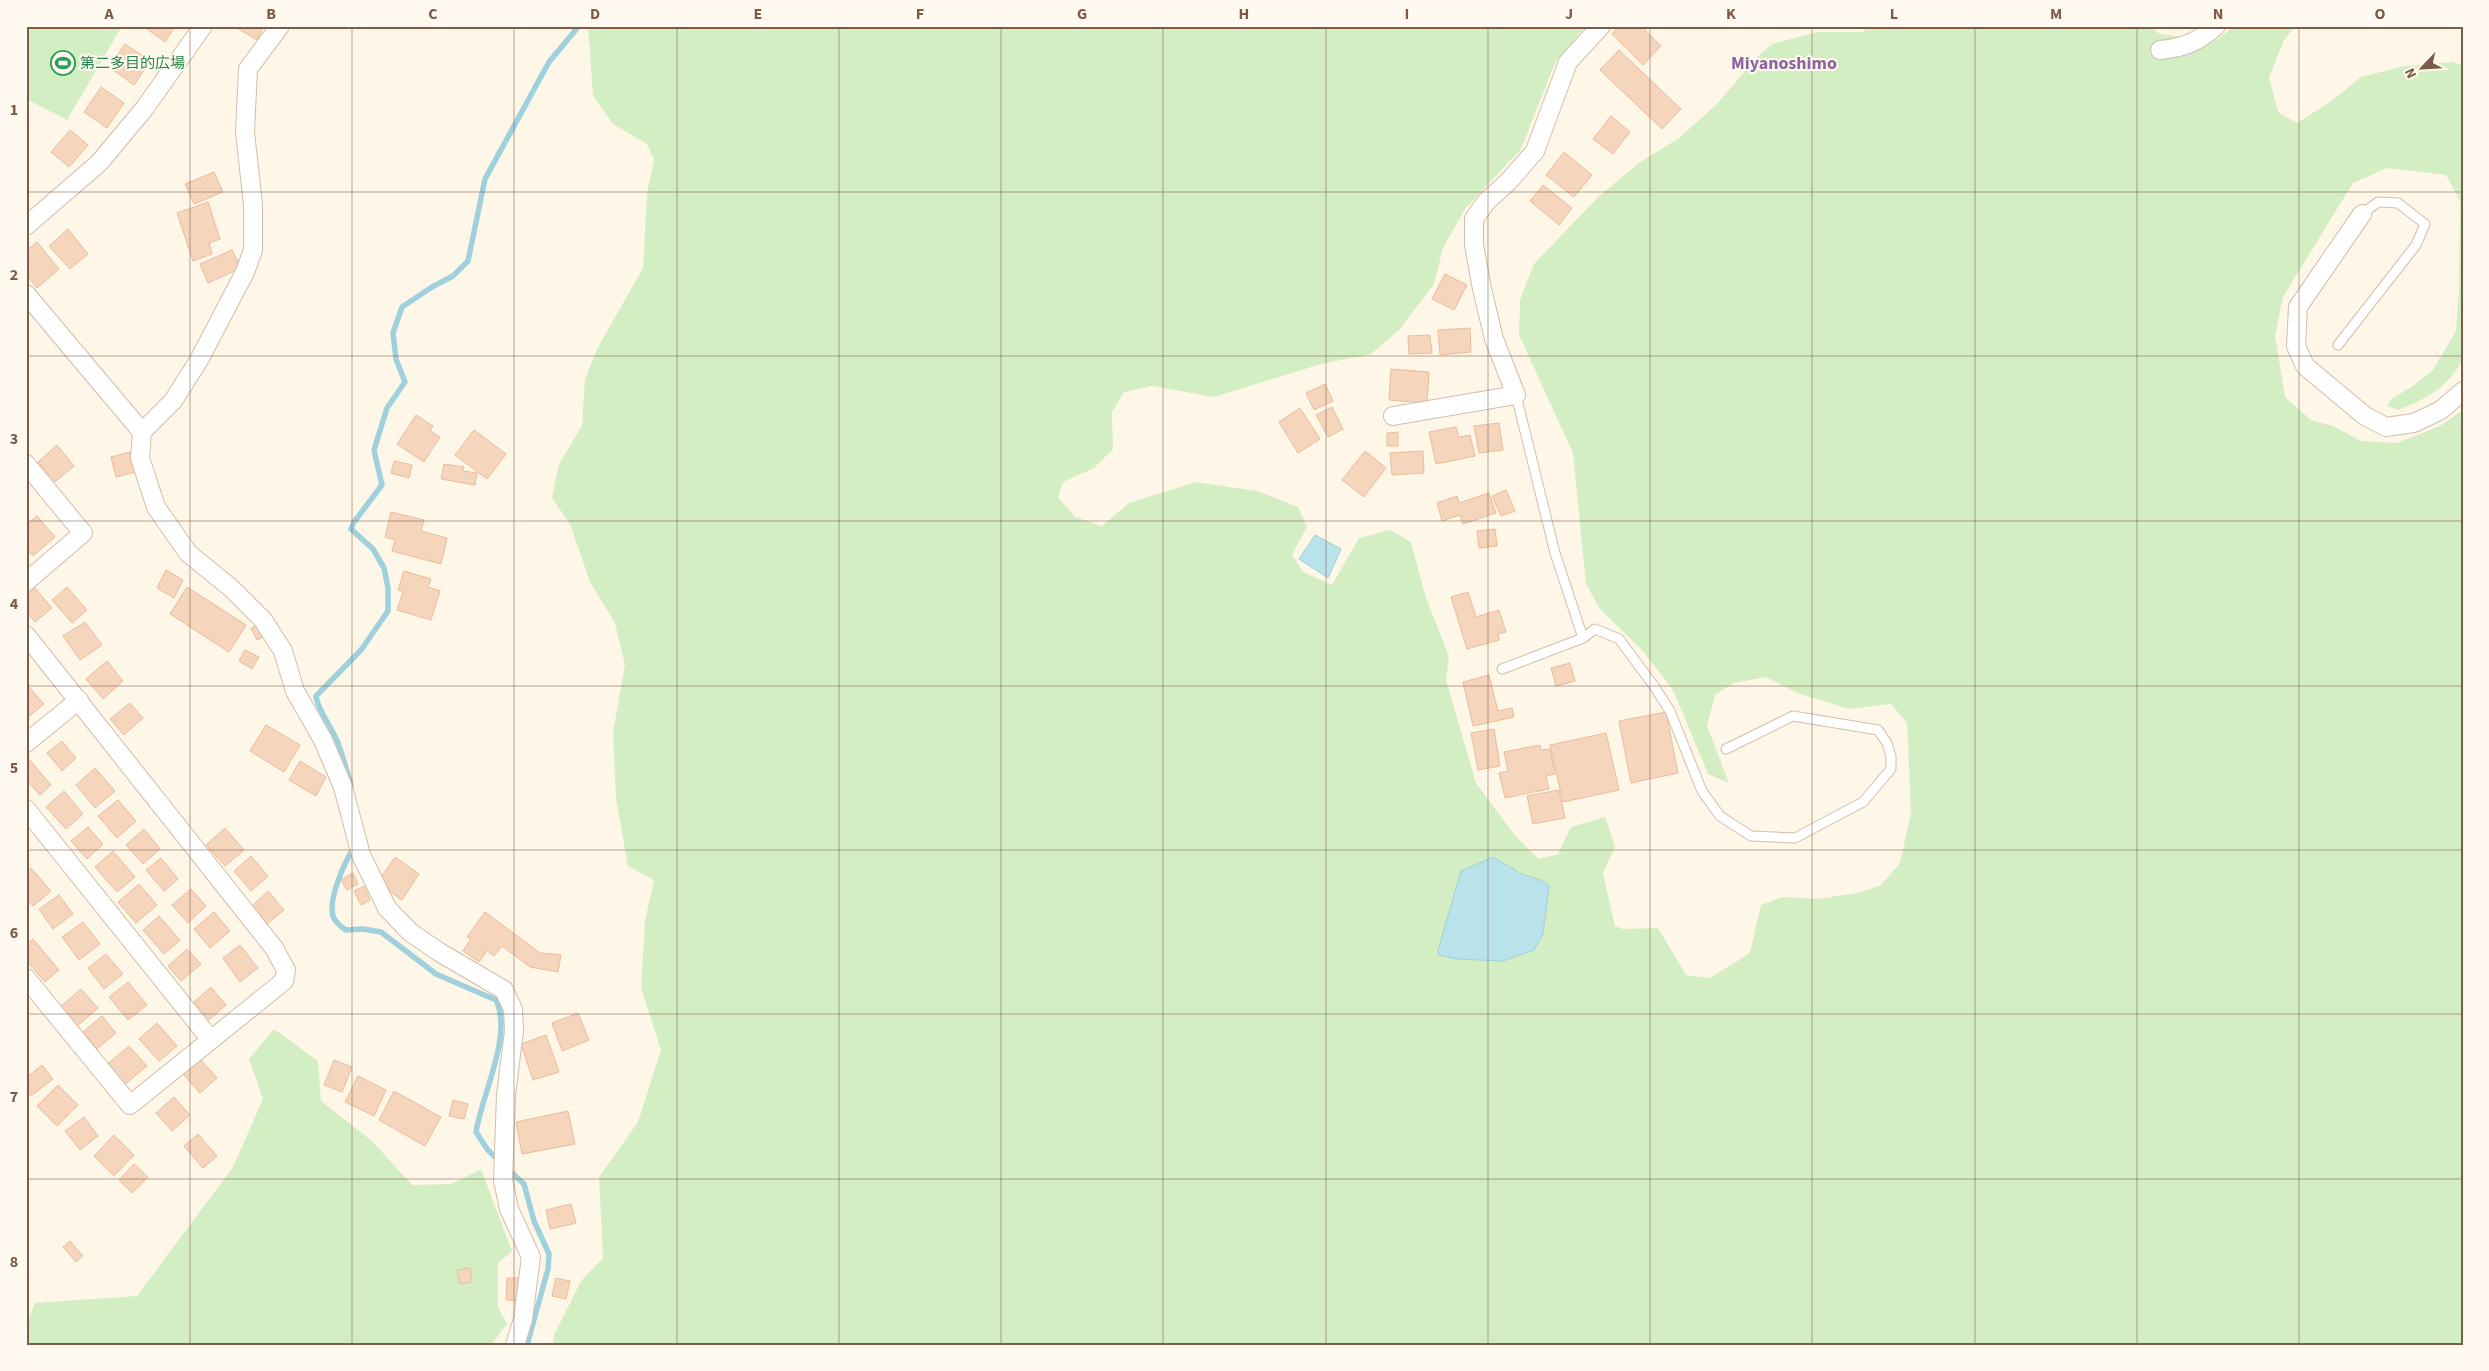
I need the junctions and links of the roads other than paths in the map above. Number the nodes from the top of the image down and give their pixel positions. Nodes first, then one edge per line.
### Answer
1 (203, 26) edge
2 (280, 26) edge
3 (1600, 26) edge
4 (2216, 26) edge
5 (2160, 50) dead end
6 (2362, 214) joint
7 (26, 226) edge
8 (26, 294) edge
9 (2338, 345) dead end
10 (2463, 392) edge
11 (1516, 396) junction
12 (1392, 416) dead end
13 (142, 432) junction
14 (26, 464) edge
15 (26, 582) edge
16 (26, 635) edge
17 (1583, 638) junction
18 (1502, 669) dead end
19 (78, 700) junction
20 (26, 743) edge
21 (1726, 749) dead end
22 (26, 809) edge
23 (26, 978) edge
24 (211, 1040) junction
25 (515, 1345) edge

1 - 7 street
2 - 13 street
3 - 11 street
4 - 5 street
6 - 9 lane
6 - 10 street
8 - 13 street
11 - 12 street
11 - 17 lane
13 - 25 street
14 - 15 street
16 - 19 street
17 - 18 lane
17 - 21 lane
19 - 20 street
19 - 24 street
22 - 24 street
23 - 24 street

